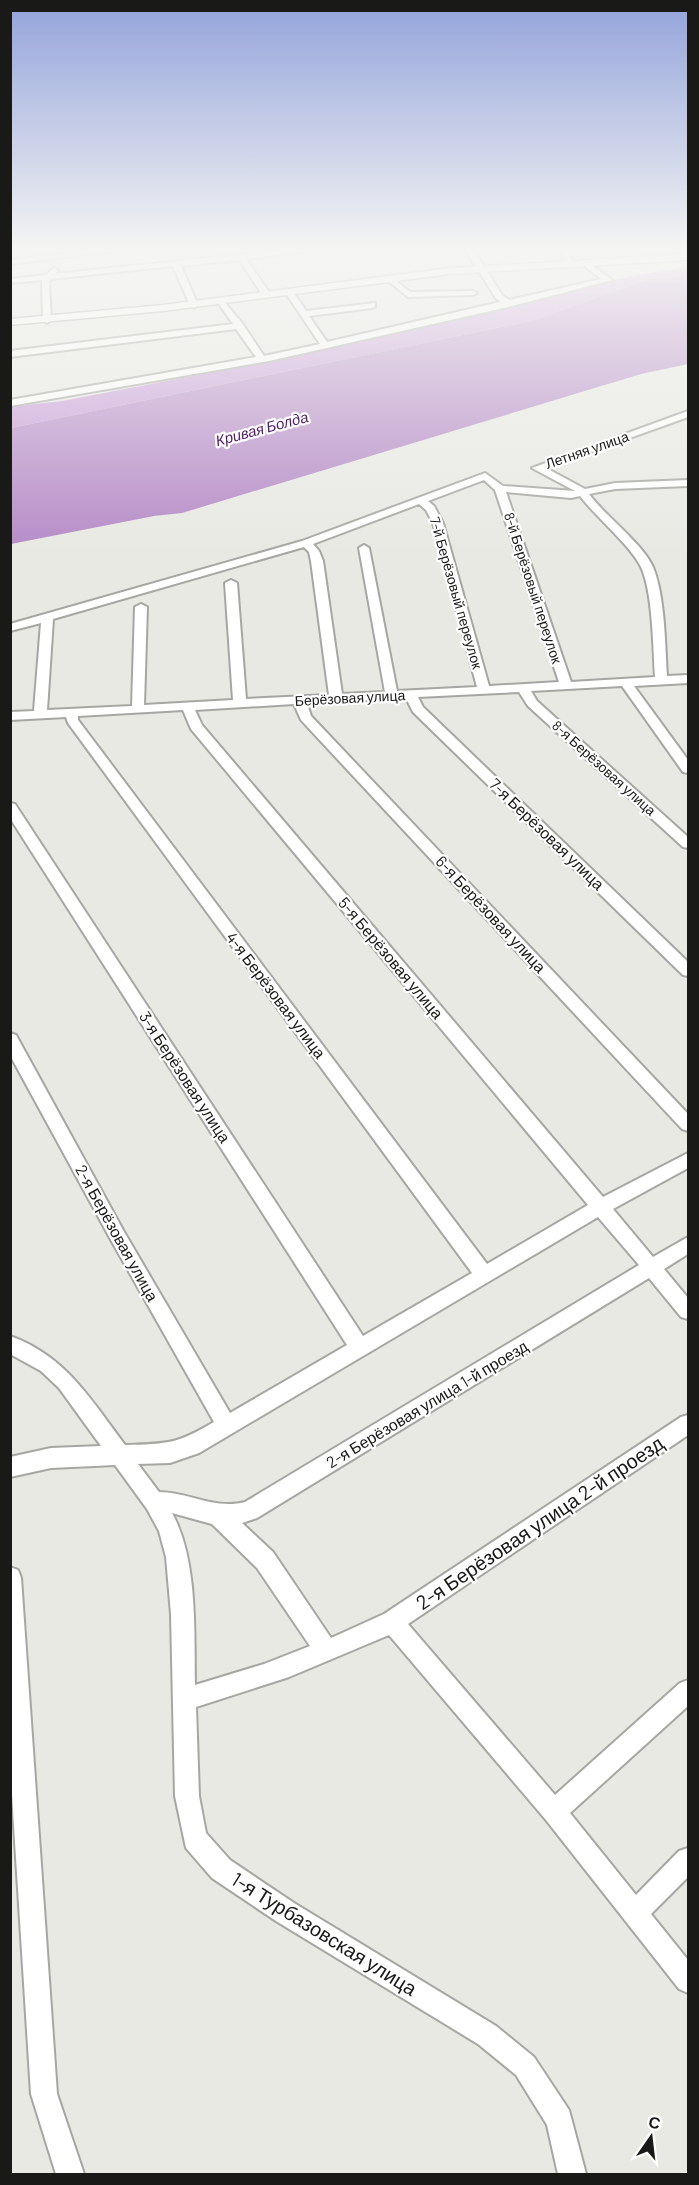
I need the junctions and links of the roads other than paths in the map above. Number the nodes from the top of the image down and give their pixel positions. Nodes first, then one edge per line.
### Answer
1 (40, 351) edge
2 (257, 351) edge
3 (298, 351) edge
4 (10, 354) edge
5 (262, 359) junction
6 (10, 403) edge
7 (688, 414) edge
8 (688, 483) edge
9 (500, 489) junction
10 (584, 493) junction
11 (420, 500) junction
12 (306, 543) junction
13 (364, 548) dead end
14 (231, 583) dead end
15 (141, 607) dead end
16 (47, 618) junction
17 (10, 628) edge
18 (688, 679) edge
19 (661, 681) junction
20 (625, 682) junction
21 (566, 686) junction
22 (523, 688) junction
23 (484, 691) junction
24 (411, 694) junction
25 (392, 695) junction
26 (336, 698) junction
27 (299, 700) junction
28 (240, 704) junction
29 (189, 706) junction
30 (138, 709) junction
31 (72, 712) junction
32 (40, 714) junction
33 (10, 716) edge
34 (688, 769) edge
35 (10, 807) edge
36 (688, 844) edge
37 (688, 971) edge
38 (10, 1039) edge
39 (688, 1124) edge
40 (688, 1160) edge
41 (600, 1207) junction
42 (688, 1245) edge
43 (652, 1267) junction
44 (484, 1276) junction
45 (688, 1311) edge
46 (10, 1344) edge
47 (360, 1348) junction
48 (688, 1424) edge
49 (227, 1426) junction
50 (119, 1454) junction
51 (10, 1467) edge
52 (154, 1502) junction
53 (219, 1516) junction
54 (10, 1578) edge
55 (392, 1622) junction
56 (327, 1650) junction
57 (688, 1691) edge
58 (184, 1699) junction
59 (554, 1812) junction
60 (688, 1860) edge
61 (635, 1913) junction
62 (688, 1980) edge
63 (70, 2175) edge
64 (572, 2175) edge

1 - 4 street
2 - 5 street
3 - 5 street
5 - 6 street
7 - 10 street, Летняя улица
8 - 10 street
9 - 10 street
9 - 11 street
9 - 21 street, 8-й Берёзовый переулок
10 - 19 street
11 - 12 street
11 - 23 street, 7-й Берёзовый переулок
12 - 16 street
12 - 26 street
13 - 25 street
14 - 28 street
15 - 30 street
16 - 17 street
16 - 32 street
18 - 19 street, Берёзовая улица
19 - 20 street, Берёзовая улица
20 - 21 street, Берёзовая улица
20 - 34 street
21 - 22 street, Берёзовая улица
22 - 23 street, Берёзовая улица
22 - 36 street, 8-я Берёзовая улица
23 - 24 street, Берёзовая улица
24 - 25 street, Берёзовая улица
24 - 37 street, 7-я Берёзовая улица
25 - 26 street, Берёзовая улица
26 - 27 street, Берёзовая улица
27 - 28 street, Берёзовая улица
27 - 39 street, 6-я Берёзовая улица
28 - 29 street, Берёзовая улица
29 - 30 street, Берёзовая улица
29 - 41 street, 5-я Берёзовая улица
30 - 31 street, Берёзовая улица
31 - 32 street, Берёзовая улица
31 - 44 street, 4-я Берёзовая улица
32 - 33 street, Берёзовая улица
35 - 47 street, 3-я Берёзовая улица
38 - 49 street, 2-я Берёзовая улица
40 - 41 street
41 - 43 street, 5-я Берёзовая улица
41 - 44 street
42 - 43 street, 2-я Берёзовая улица 1-й проезд
43 - 45 street, 5-я Берёзовая улица
43 - 53 street, 2-я Берёзовая улица 1-й проезд
44 - 47 street
46 - 50 street, 1-я Турбазовская улица
47 - 49 street
48 - 55 street, 2-я Берёзовая улица 2-й проезд
49 - 50 street
50 - 51 street
50 - 52 street, 1-я Турбазовская улица
52 - 53 street, 2-я Берёзовая улица 1-й проезд
52 - 58 street, 1-я Турбазовская улица
53 - 56 street
54 - 63 street
55 - 56 street, 2-я Берёзовая улица 2-й проезд
55 - 59 street
56 - 58 street, 2-я Берёзовая улица 2-й проезд
57 - 59 street
58 - 64 street, 1-я Турбазовская улица
59 - 61 street
60 - 61 street
61 - 62 street

